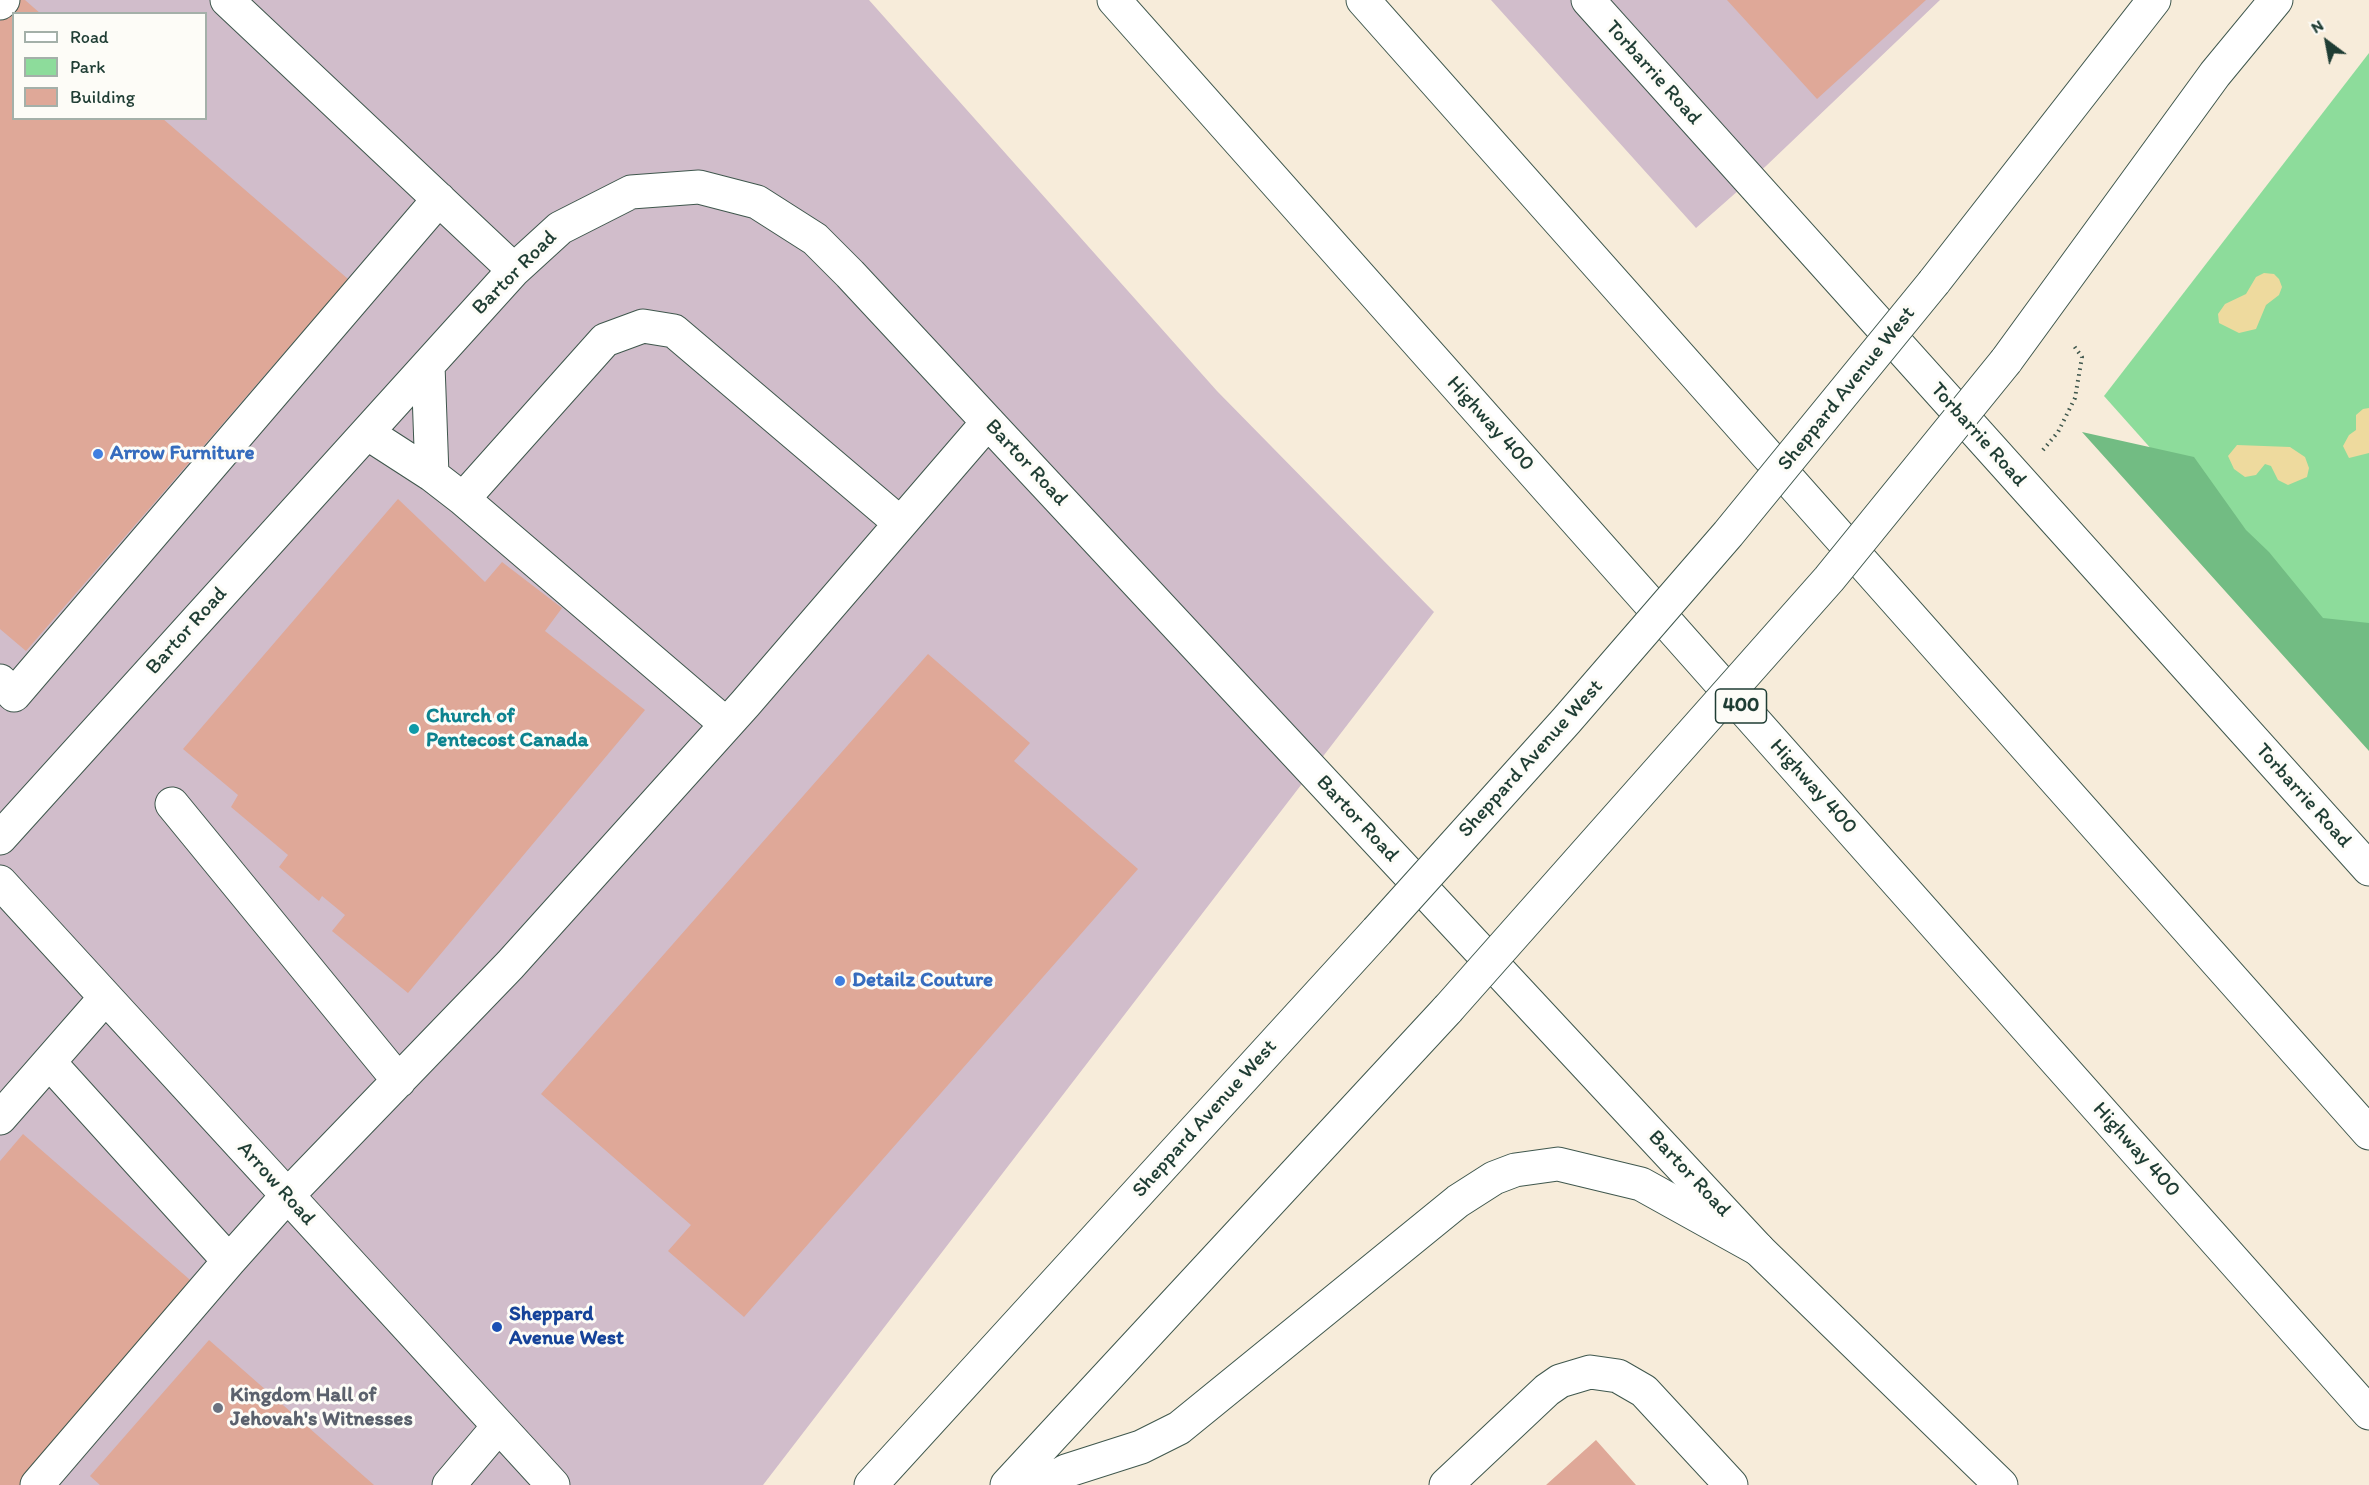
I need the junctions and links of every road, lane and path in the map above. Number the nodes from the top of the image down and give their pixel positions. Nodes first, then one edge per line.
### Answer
1 (227, 0) edge
2 (1114, 0) edge
3 (1363, 0) edge
4 (1588, 0) edge
5 (2154, 0) edge
6 (2276, 0) edge
7 (439, 199) junction
8 (514, 270) junction
9 (428, 365) junction
10 (988, 422) junction
11 (367, 433) junction
12 (432, 475) junction
13 (463, 499) junction
14 (900, 523) junction
15 (0, 681) edge
16 (726, 724) junction
17 (172, 804) dead end
18 (0, 838) edge
19 (2369, 869) edge
20 (0, 882) edge
21 (105, 998) junction
22 (49, 1062) junction
23 (399, 1080) junction
24 (0, 1118) edge
25 (2369, 1133) edge
26 (287, 1196) junction
27 (1758, 1249) junction
28 (229, 1261) junction
29 (2369, 1413) edge
30 (498, 1427) junction
31 (37, 1485) edge
32 (449, 1485) edge
33 (553, 1485) edge
34 (871, 1485) edge
35 (1006, 1485) edge
36 (1042, 1485) edge
37 (1446, 1485) edge
38 (1731, 1485) edge
39 (2001, 1485) edge

1 - 7 main road
2 - 29 main road, Highway 400 / 400
3 - 25 main road
4 - 19 main road, Torbarrie Road
5 - 34 main road, Sheppard Avenue West, bridge
6 - 35 main road, bridge
7 - 8 main road
7 - 15 main road
8 - 9 main road, Bartor Road
8 - 10 main road, Bartor Road
9 - 11 main road, Bartor Road
9 - 12 main road
10 - 14 main road
10 - 27 main road, Bartor Road
11 - 12 main road
11 - 18 main road, Bartor Road
12 - 13 main road
13 - 14 main road
13 - 16 main road
14 - 16 main road
16 - 23 main road
17 - 23 main road
20 - 21 main road, Arrow Road
21 - 22 main road
21 - 26 main road, Arrow Road
22 - 24 main road
22 - 28 main road
23 - 26 main road
26 - 28 main road
26 - 30 main road, Arrow Road
27 - 36 main road
27 - 39 main road, Bartor Road
28 - 31 main road
30 - 32 main road
30 - 33 main road, Arrow Road
37 - 38 main road

